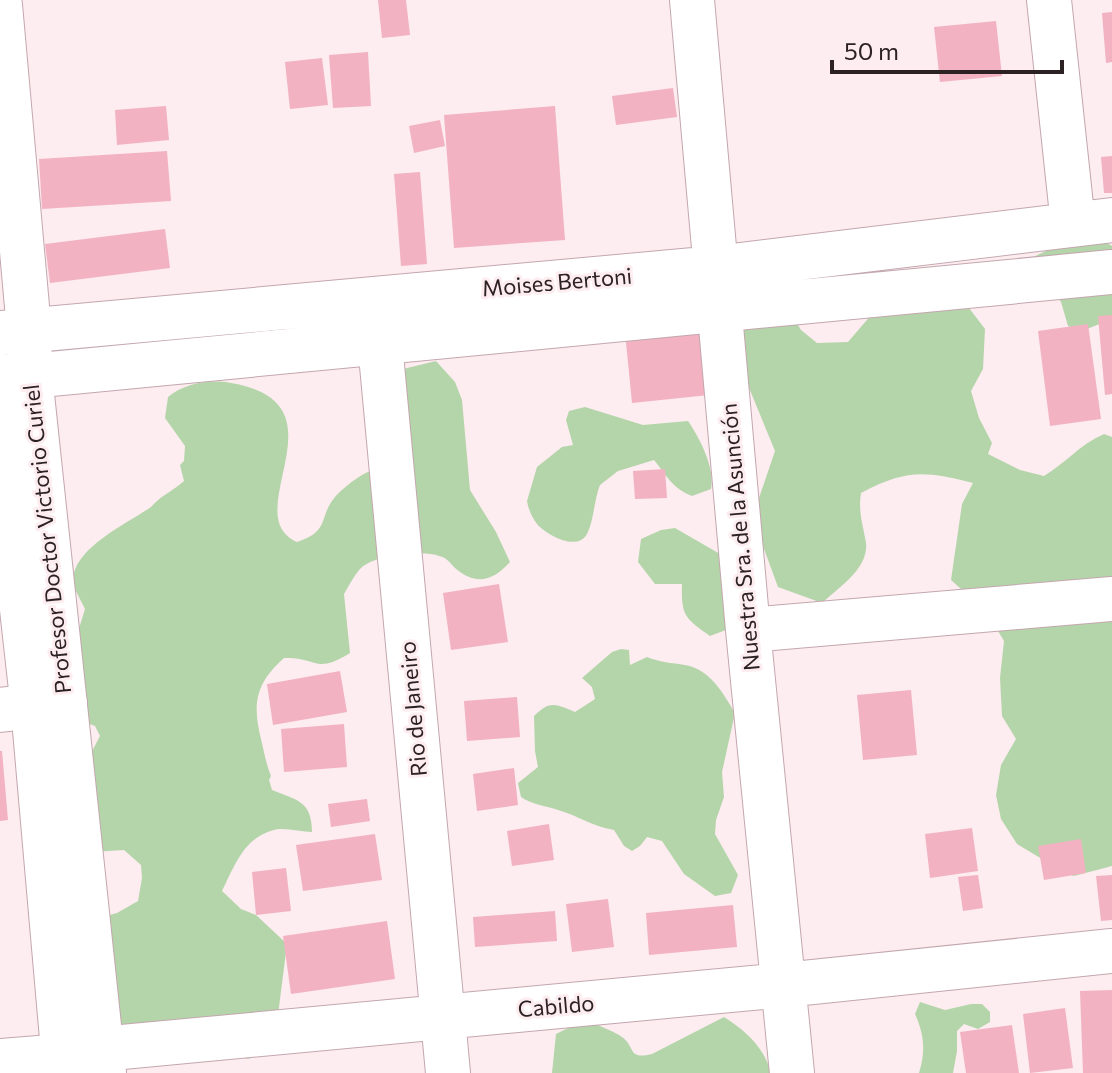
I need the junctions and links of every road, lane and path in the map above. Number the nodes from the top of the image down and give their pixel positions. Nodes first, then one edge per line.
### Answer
1 (692, 0) edge
2 (1049, 0) edge
3 (0, 5) edge
4 (1092, 222) edge
5 (716, 268) junction
6 (1112, 272) edge
7 (720, 311) junction
8 (14, 331) edge
9 (380, 344) junction
10 (15, 376) edge
11 (0, 413) edge
12 (1112, 599) edge
13 (748, 630) junction
14 (33, 706) edge
15 (1112, 951) edge
16 (784, 985) junction
17 (442, 1017) junction
18 (0, 1061) edge
19 (83, 1063) edge
20 (448, 1073) edge
21 (792, 1073) edge

1 - 5 street, Nuestra Sra. de la Asunción
2 - 4 street
3 - 8 street, Profesor Doctor Victorio Curiel
4 - 5 street, Moises Bertoni
5 - 7 street, Nuestra Sra. de la Asunción
5 - 8 street, Moises Bertoni
6 - 7 street, Moises Bertoni
7 - 9 street, Moises Bertoni
7 - 13 street, Nuestra Sra. de la Asunción
8 - 10 street, Profesor Doctor Victorio Curiel
9 - 10 street, Moises Bertoni
9 - 17 street, Rio de Janeiro
10 - 14 street, Profesor Doctor Victorio Curiel
11 - 14 street, Profesor Doctor Victorio Curiel
12 - 13 street
13 - 16 street, Nuestra Sra. de la Asunción
14 - 19 street, Profesor Doctor Victorio Curiel
15 - 16 street, Cabildo
16 - 17 street, Cabildo
16 - 21 street, Nuestra Sra. de la Asunción
17 - 19 street, Cabildo
17 - 20 street, Rio de Janeiro
18 - 19 street, Cabildo

